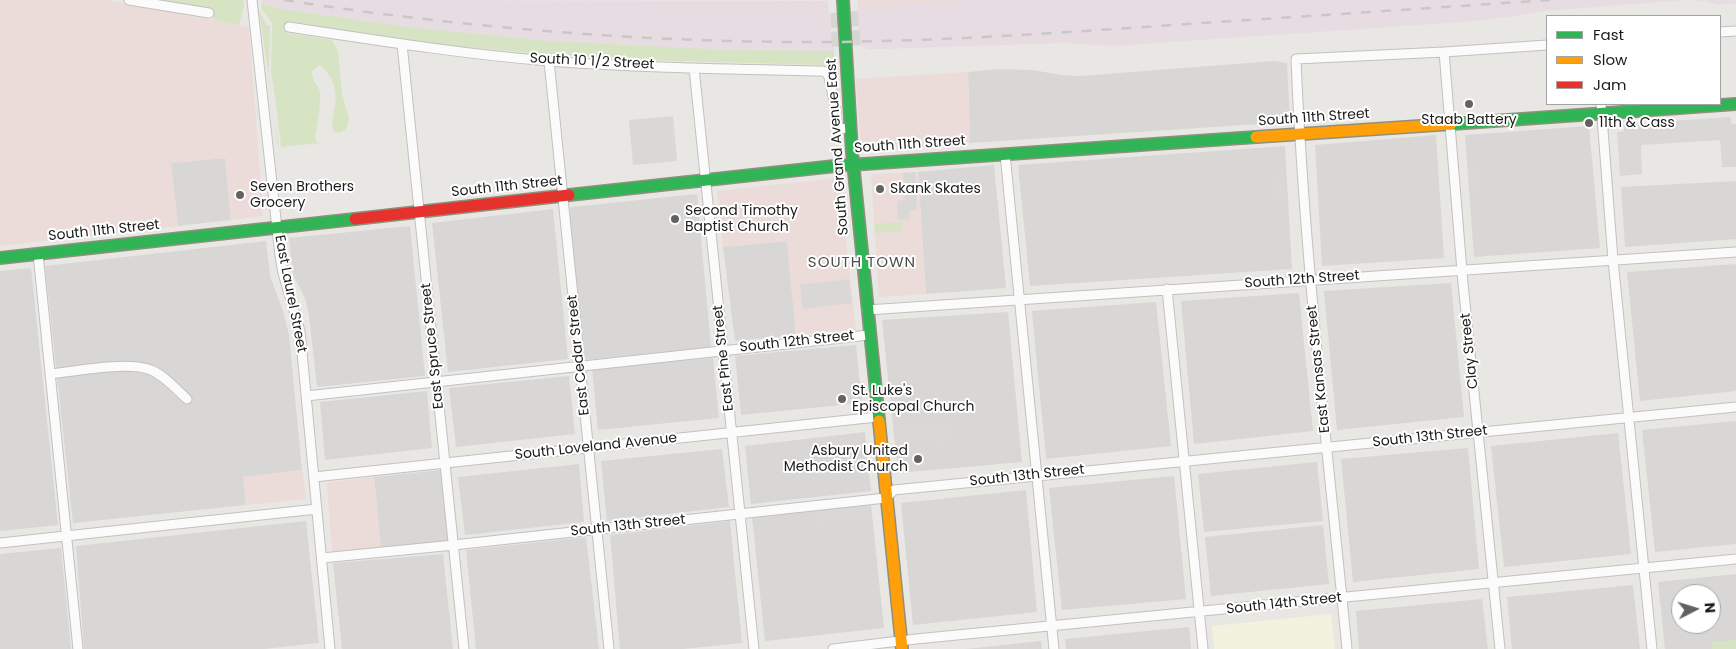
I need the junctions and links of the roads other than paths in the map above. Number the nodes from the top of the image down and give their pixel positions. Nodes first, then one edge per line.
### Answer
1 (129, 0) edge
2 (252, 0) edge
3 (843, 0) edge
4 (209, 13) dead end
5 (289, 27) dead end
6 (1736, 31) edge
7 (1721, 32) edge
8 (402, 44) junction
9 (1546, 45) edge
10 (1444, 52) junction
11 (549, 61) junction
12 (694, 68) junction
13 (1736, 104) edge
14 (1709, 105) edge
15 (1721, 105) edge
16 (1601, 109) edge
17 (1450, 124) junction
18 (850, 128) junction
19 (1299, 134) junction
20 (1005, 154) junction
21 (853, 164) junction
22 (705, 180) junction
23 (562, 196) junction
24 (420, 212) junction
25 (276, 228) junction
26 (1736, 252) edge
27 (38, 254) junction
28 (0, 258) edge
29 (1613, 260) junction
30 (1462, 269) junction
31 (1310, 280) junction
32 (1168, 289) junction
33 (1019, 299) junction
34 (867, 310) junction
35 (869, 335) junction
36 (724, 350) junction
37 (580, 366) junction
38 (50, 374) junction
39 (436, 382) junction
40 (306, 396) junction
41 (187, 399) dead end
42 (1736, 407) edge
43 (877, 416) junction
44 (1628, 417) junction
45 (732, 432) junction
46 (1478, 432) junction
47 (1327, 447) junction
48 (589, 448) junction
49 (1184, 461) junction
50 (446, 463) junction
51 (1036, 475) junction
52 (314, 477) junction
53 (886, 498) junction
54 (318, 509) junction
55 (740, 513) junction
56 (597, 529) junction
57 (67, 536) junction
58 (0, 543) edge
59 (455, 545) junction
60 (322, 558) junction
61 (1736, 559) edge
62 (1644, 568) junction
63 (1493, 583) junction
64 (1342, 598) junction
65 (1199, 612) junction
66 (1051, 626) junction
67 (901, 645) edge
68 (78, 649) edge
69 (330, 649) edge
70 (464, 649) edge
71 (609, 649) edge
72 (754, 649) edge
73 (832, 649) edge
74 (1054, 649) edge
75 (1203, 649) edge
76 (1347, 649) edge
77 (1500, 649) edge
78 (1652, 649) edge

1 - 4 street
2 - 25 street, East Laurel Street
3 - 18 street, South Grand Avenue East
5 - 8 street, South 10 1/2 Street
6 - 7 street
8 - 11 street, South 10 1/2 Street
8 - 24 street, East Spruce Street
9 - 10 street
10 - 17 street, Clay Street
10 - 19 street, East Kansas Street
11 - 12 street, South 10 1/2 Street
11 - 23 street, East Cedar Street
12 - 18 street, South 10 1/2 Street
12 - 22 street, East Pine Street
13 - 15 street, South 11th Street
14 - 16 street, South 11th Street
16 - 17 street, South 11th Street
16 - 29 street
17 - 19 street, South 11th Street
17 - 30 street, Clay Street
18 - 21 street, South Grand Avenue East
19 - 20 street, South 11th Street
19 - 31 street, East Kansas Street
20 - 21 street, South 11th Street
20 - 33 street
21 - 22 street, South 11th Street
21 - 34 street, South Grand Avenue East
22 - 23 street, South 11th Street
22 - 36 street, East Pine Street
23 - 24 street, South 11th Street
23 - 37 street, East Cedar Street
24 - 25 street, South 11th Street
24 - 39 street, East Spruce Street
25 - 27 street, South 11th Street
25 - 40 street, East Laurel Street
26 - 29 street, South 12th Street
27 - 28 street, South 11th Street
27 - 38 street
29 - 30 street, South 12th Street
29 - 44 street
30 - 31 street, South 12th Street
30 - 46 street, Clay Street
31 - 32 street, South 12th Street
31 - 47 street, East Kansas Street
32 - 33 street, South 12th Street
32 - 49 street
33 - 34 street, South 12th Street
33 - 51 street
34 - 35 street, South Grand Avenue East
35 - 36 street, South 12th Street
35 - 43 street, South Grand Avenue East
36 - 37 street, South 12th Street
36 - 45 street, East Pine Street
37 - 39 street, South 12th Street
37 - 48 street, East Cedar Street
38 - 41 street
38 - 57 street
39 - 40 street, South 12th Street
39 - 50 street, East Spruce Street
40 - 52 street, East Laurel Street
42 - 44 street, South 13th Street
43 - 45 street, South Loveland Avenue
43 - 53 street, South Grand Avenue East
44 - 46 street, South 13th Street
44 - 62 street
45 - 48 street, South Loveland Avenue
45 - 55 street, East Pine Street
46 - 47 street, South 13th Street
46 - 63 street, Clay Street
47 - 49 street, South 13th Street
47 - 64 street, East Kansas Street
48 - 50 street, South Loveland Avenue
48 - 56 street, East Cedar Street
49 - 51 street, South 13th Street
49 - 65 street
50 - 52 street, South Loveland Avenue
50 - 59 street, East Spruce Street
51 - 53 street, South 13th Street
51 - 66 street
52 - 54 street, East Laurel Street
53 - 55 street, South 13th Street
53 - 67 street, South Grand Avenue East
54 - 57 street
54 - 60 street, East Laurel Street
55 - 56 street, South 13th Street
55 - 72 street, East Pine Street
56 - 59 street, South 13th Street
56 - 71 street, East Cedar Street
57 - 58 street
57 - 68 street
59 - 60 street, South 13th Street
59 - 70 street, East Spruce Street
60 - 69 street, East Laurel Street
61 - 62 street, South 14th Street
62 - 63 street, South 14th Street
62 - 78 street
63 - 64 street, South 14th Street
63 - 77 street, Clay Street
64 - 65 street, South 14th Street
64 - 76 street, East Kansas Street
65 - 66 street, South 14th Street
65 - 75 street
66 - 67 street, South 14th Street
66 - 74 street
67 - 73 street, South 14th Street

